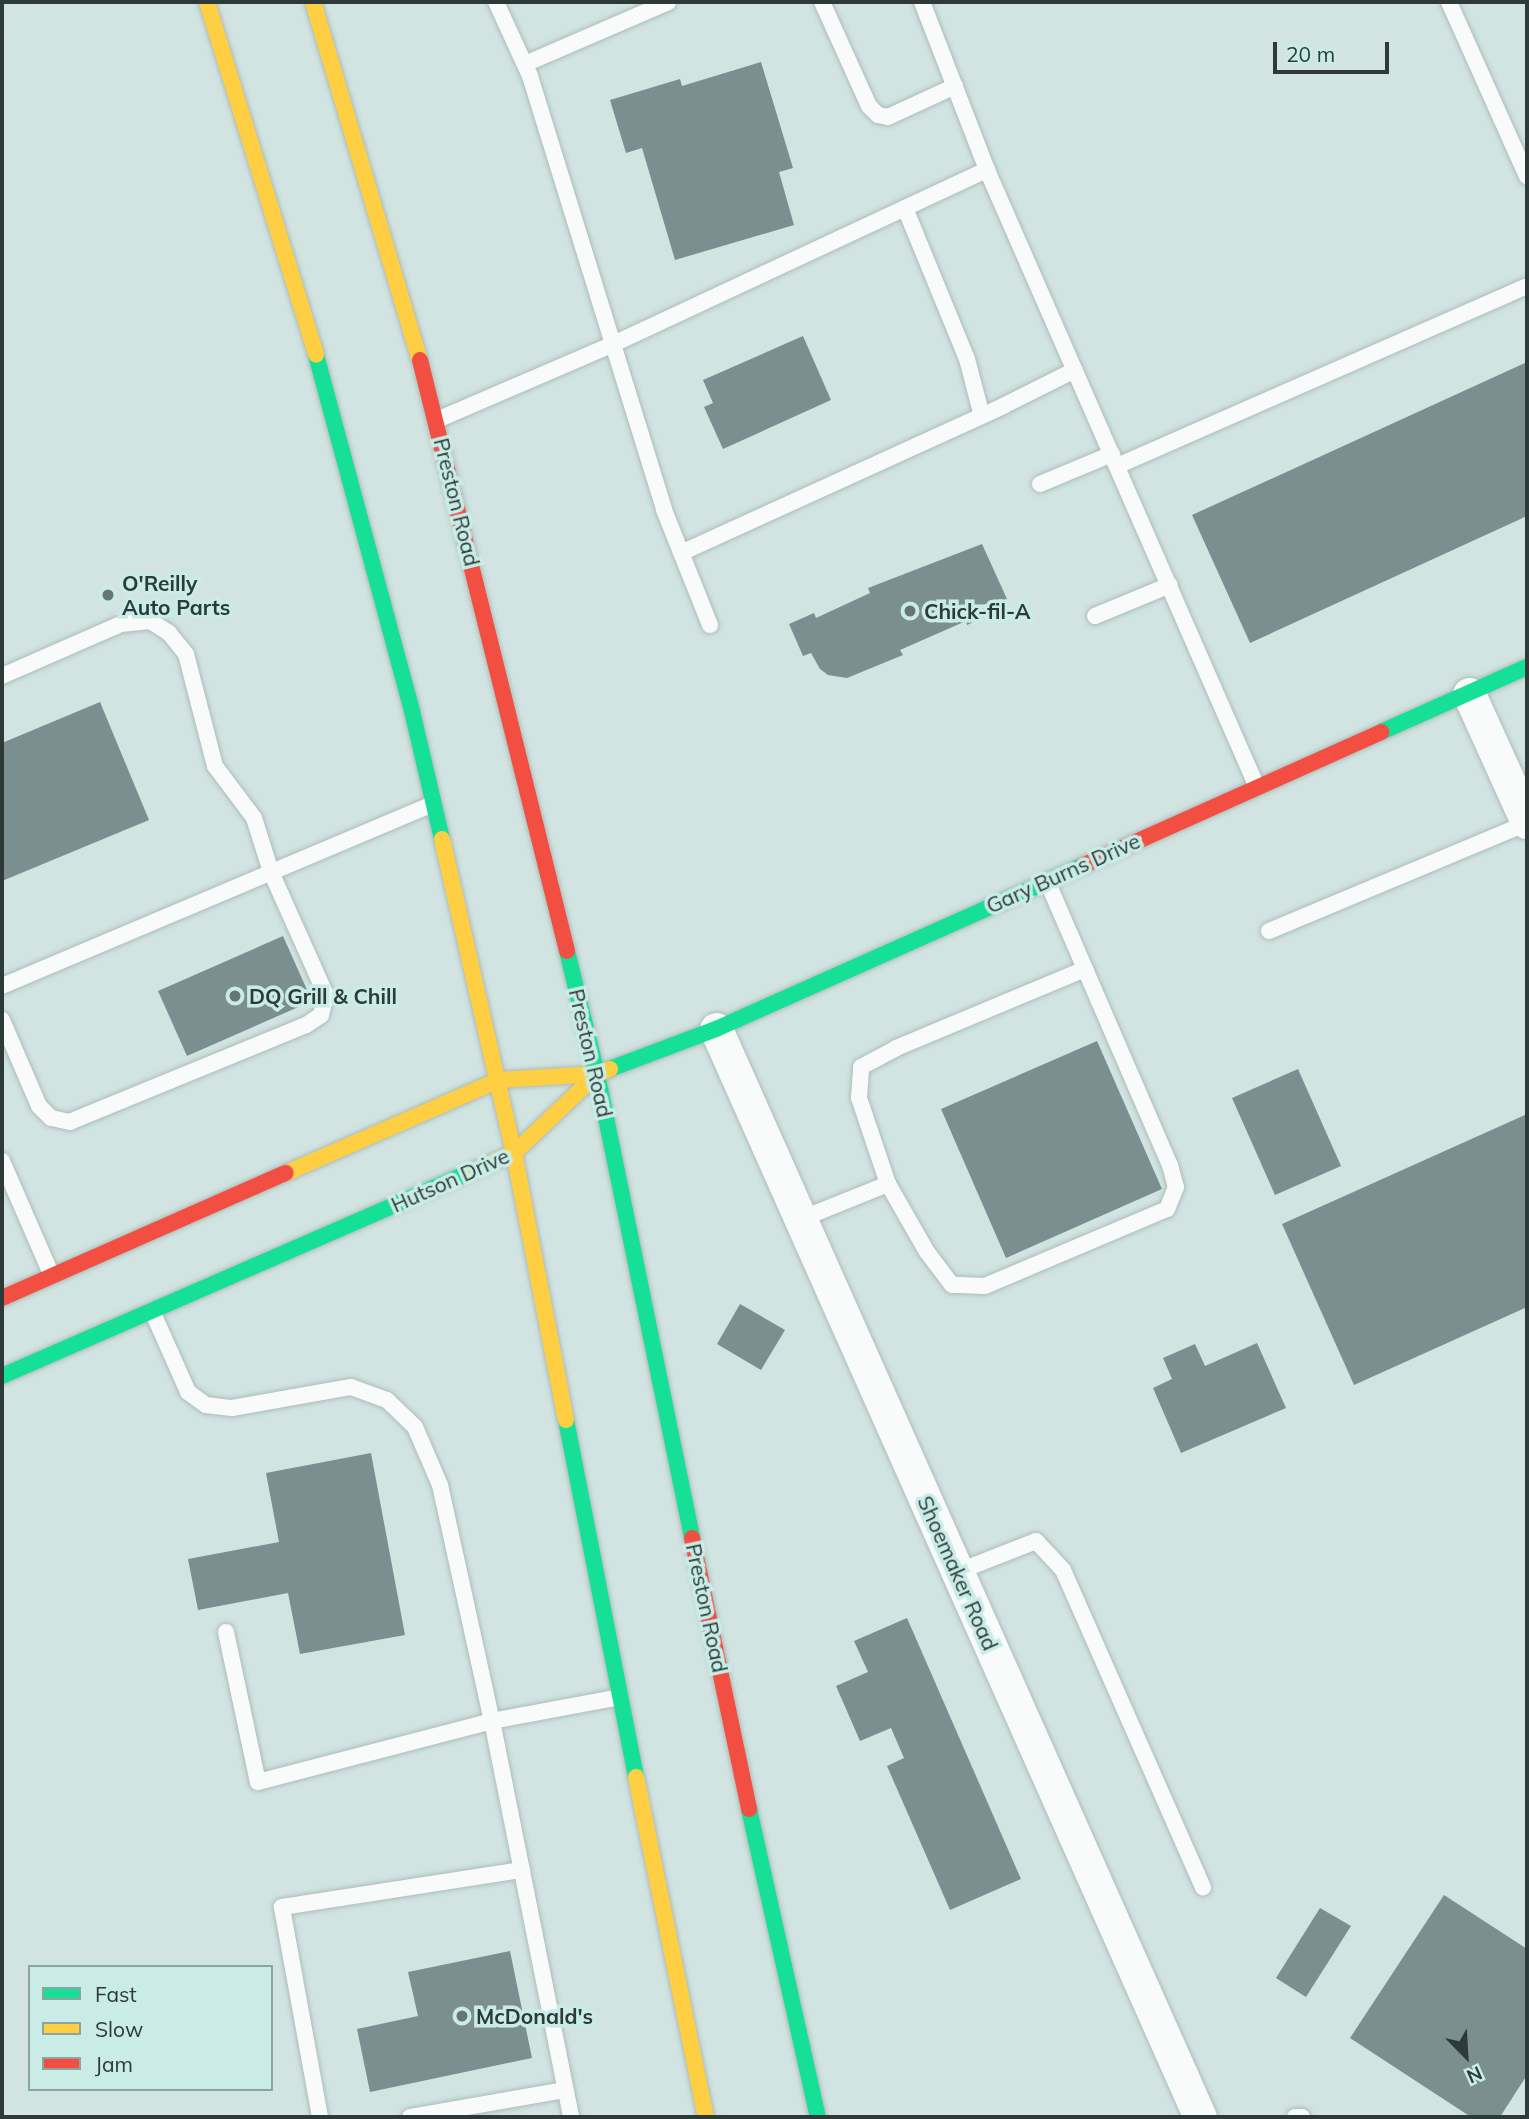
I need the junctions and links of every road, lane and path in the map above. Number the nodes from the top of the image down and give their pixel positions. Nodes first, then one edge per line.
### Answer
1 (207, 2) edge
2 (313, 2) edge
3 (496, 2) edge
4 (668, 2) edge
5 (822, 2) edge
6 (922, 2) edge
7 (1449, 2) edge
8 (525, 64) junction
9 (955, 86) junction
10 (987, 170) junction
11 (1527, 176) edge
12 (905, 208) junction
13 (1527, 286) edge
14 (611, 345) junction
15 (1075, 370) junction
16 (982, 415) junction
17 (437, 420) junction
18 (1115, 460) junction
19 (1040, 484) dead end
20 (681, 553) junction
21 (1170, 585) junction
22 (1095, 617) dead end
23 (710, 625) dead end
24 (1527, 667) edge
25 (2, 676) edge
26 (1469, 694) junction
27 (1256, 787) junction
28 (433, 804) junction
29 (1527, 822) edge
30 (271, 872) junction
31 (1047, 881) junction
32 (1269, 930) dead end
33 (1085, 969) junction
34 (2, 986) edge
35 (2, 1020) edge
36 (716, 1030) junction
37 (597, 1074) junction
38 (499, 1080) junction
39 (514, 1153) junction
40 (2, 1161) edge
41 (888, 1184) junction
42 (800, 1219) junction
43 (52, 1276) junction
44 (2, 1298) edge
45 (152, 1311) junction
46 (2, 1376) edge
47 (957, 1572) junction
48 (226, 1632) dead end
49 (620, 1697) junction
50 (492, 1721) junction
51 (522, 1870) junction
52 (1203, 1888) dead end
53 (565, 2090) junction
54 (320, 2117) edge
55 (410, 2117) edge
56 (571, 2117) edge
57 (706, 2117) edge
58 (818, 2117) edge
59 (1200, 2117) edge
60 (1296, 2117) edge
61 (1301, 2117) edge

1 - 28 main road
2 - 17 main road, Preston Road
3 - 8 lane
4 - 8 lane
5 - 9 lane
6 - 9 lane
7 - 11 lane
8 - 14 lane
9 - 10 lane
10 - 12 lane
10 - 15 lane
12 - 14 lane
12 - 16 lane
13 - 18 lane
14 - 17 lane
14 - 20 lane
15 - 16 lane
15 - 18 lane
16 - 20 lane
17 - 37 main road, Preston Road
18 - 19 lane
18 - 21 lane
20 - 23 lane
21 - 22 lane
21 - 27 lane
24 - 26 main road, Gary Burns Drive
25 - 30 lane
26 - 27 main road, Gary Burns Drive
26 - 29 street
27 - 31 main road, Gary Burns Drive
28 - 30 lane
28 - 38 main road
29 - 32 lane
30 - 34 lane
30 - 35 lane
31 - 33 lane
31 - 36 main road, Gary Burns Drive
33 - 41 lane
33 - 41 lane
36 - 37 main road, Gary Burns Drive
36 - 42 street, Shoemaker Road
37 - 38 main road
37 - 39 main road, Hutson Drive
37 - 58 main road, Preston Road
38 - 39 main road
38 - 43 main road
39 - 45 main road, Hutson Drive
39 - 49 main road
40 - 43 lane
41 - 42 lane
42 - 47 street, Shoemaker Road
43 - 44 main road
45 - 46 main road, Hutson Drive
45 - 50 lane
47 - 52 lane
47 - 59 street, Shoemaker Road
48 - 50 lane
49 - 50 lane
49 - 57 main road
50 - 51 lane
51 - 53 lane
51 - 54 lane
53 - 55 lane
53 - 56 lane
60 - 61 lane

